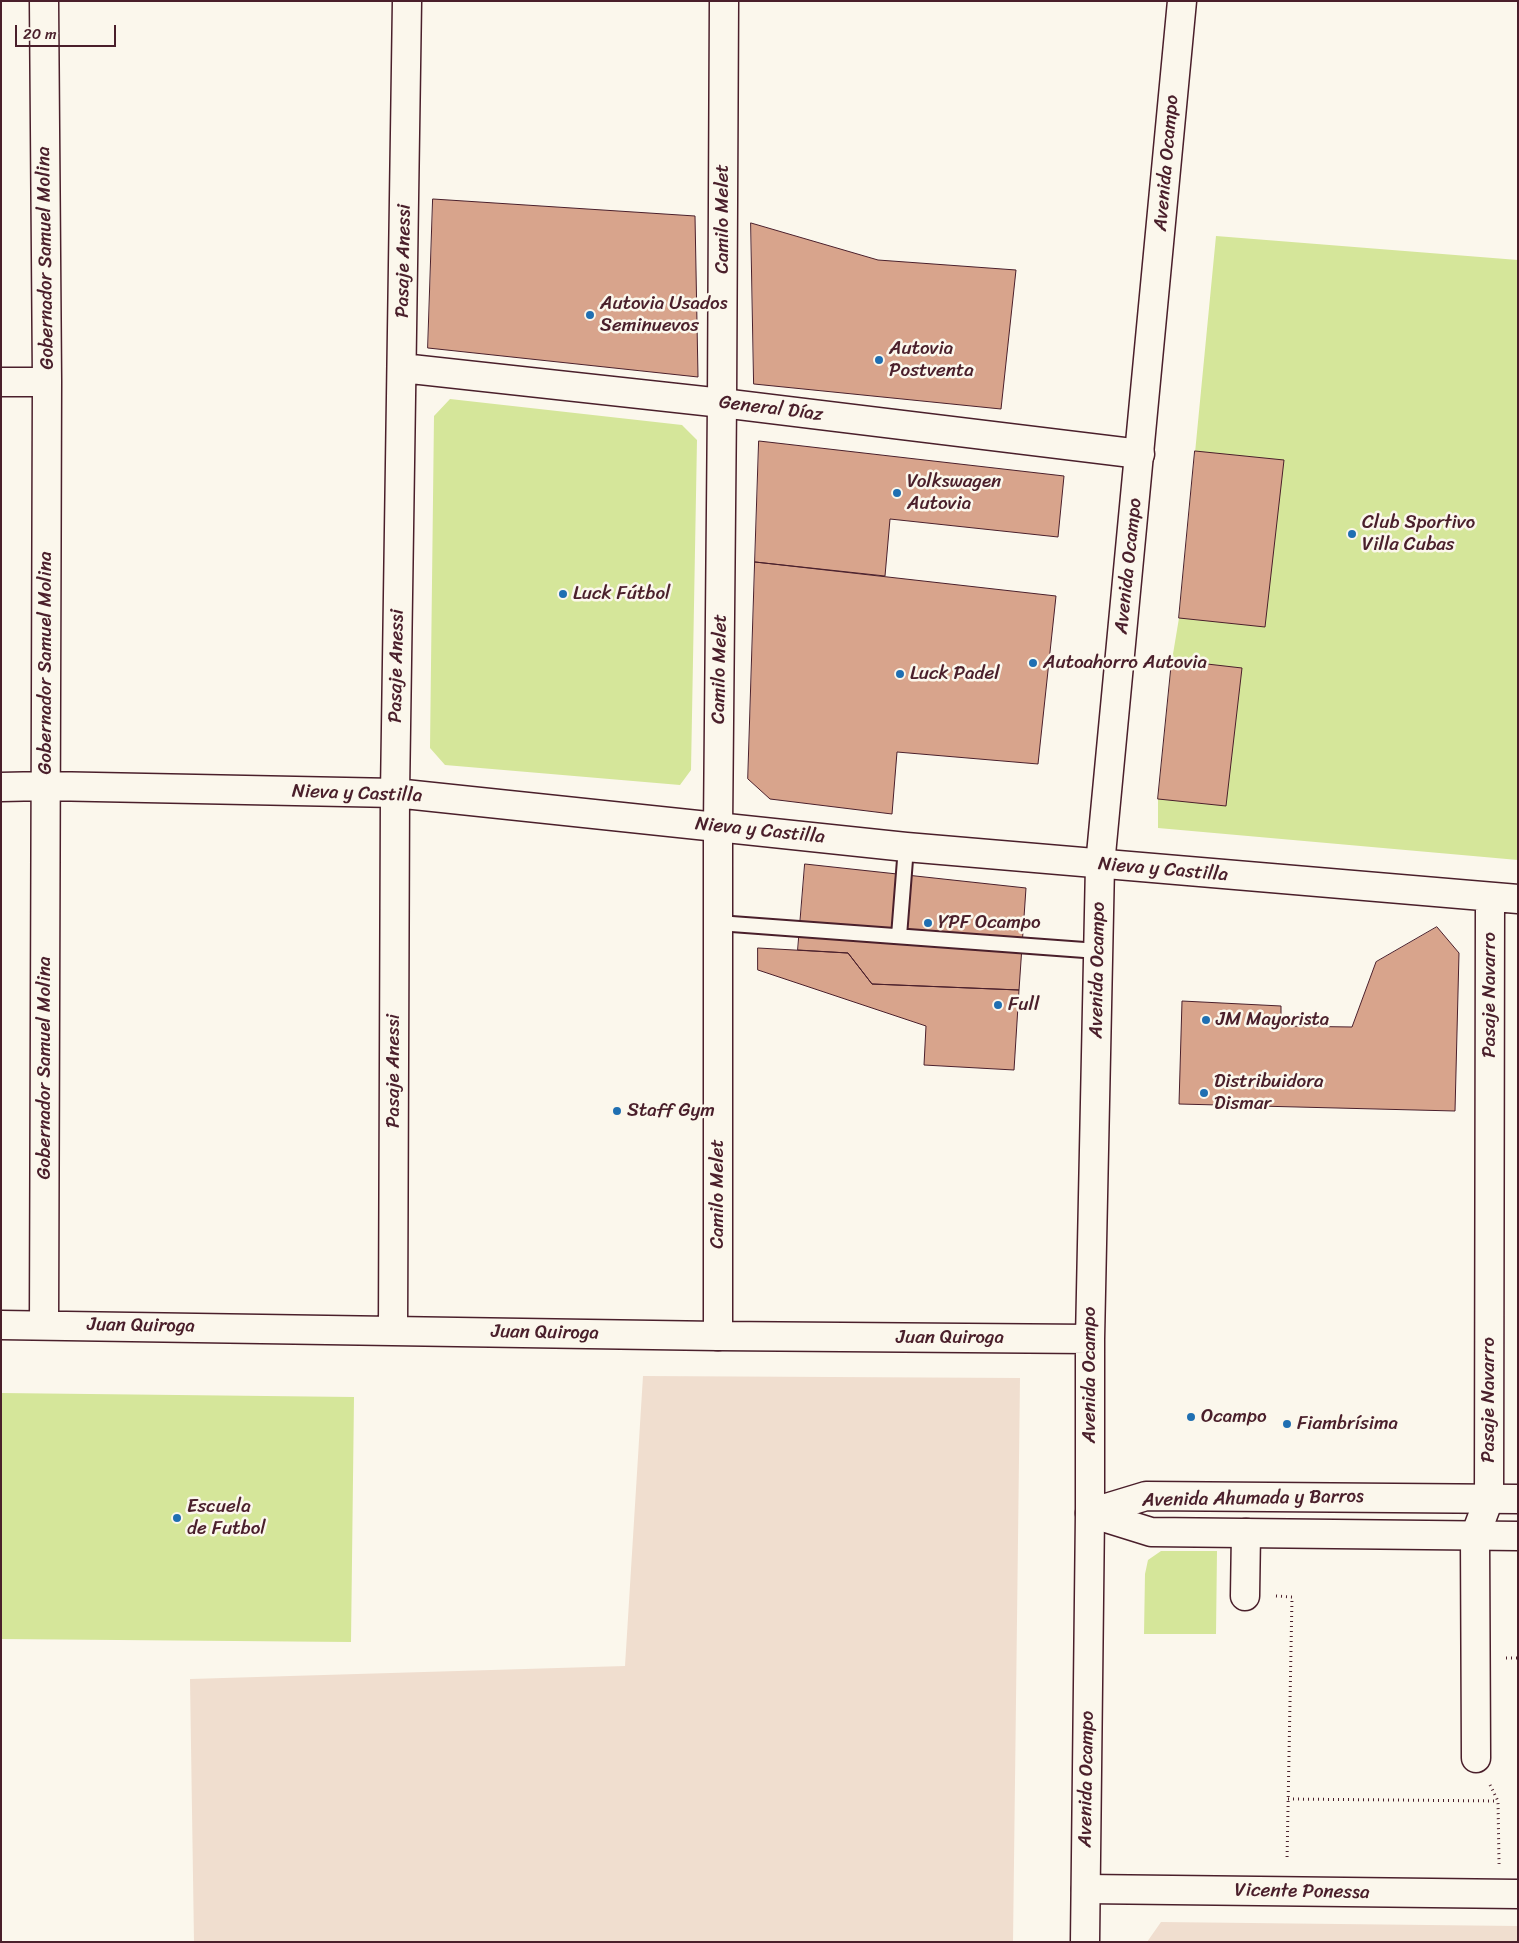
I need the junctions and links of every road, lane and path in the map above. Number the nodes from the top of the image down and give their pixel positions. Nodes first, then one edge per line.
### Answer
1 (44, 1) edge
2 (406, 1) edge
3 (724, 1) edge
4 (1182, 1) edge
5 (402, 368) junction
6 (1, 382) edge
7 (47, 382) junction
8 (722, 403) junction
9 (1140, 454) junction
10 (46, 786) junction
11 (1, 787) edge
12 (395, 793) junction
13 (718, 827) junction
14 (906, 847) junction
15 (1100, 865) junction
16 (1490, 897) junction
17 (1518, 899) edge
18 (718, 923) junction
19 (899, 936) junction
20 (1098, 951) junction
21 (1, 1325) edge
22 (44, 1325) junction
23 (393, 1330) junction
24 (718, 1336) junction
25 (1090, 1339) junction
26 (1490, 1499) junction
27 (1518, 1499) edge
28 (1090, 1513) junction
29 (1246, 1533) junction
30 (1474, 1536) junction
31 (1518, 1536) edge
32 (1245, 1596) joint
33 (1476, 1758) joint
34 (1288, 1799) junction
35 (1498, 1801) junction
36 (1086, 1889) junction
37 (1286, 1892) junction
38 (1508, 1894) edge
39 (1085, 1942) edge

1 - 7 street, Gobernador Samuel Molina
2 - 5 street, Pasaje Anessi
3 - 8 street, Camilo Melet
4 - 9 street, Avenida Ocampo
5 - 8 street, General Díaz
5 - 12 street, Pasaje Anessi
6 - 7 street
7 - 10 street, Gobernador Samuel Molina
8 - 9 street, General Díaz
8 - 13 street, Camilo Melet
9 - 15 street, Avenida Ocampo
10 - 11 street, Nieva y Castilla
10 - 12 street, Nieva y Castilla
10 - 22 street, Gobernador Samuel Molina
12 - 13 street, Nieva y Castilla
12 - 23 street, Pasaje Anessi
13 - 14 street, Nieva y Castilla
13 - 18 street, Camilo Melet
14 - 15 street, Nieva y Castilla
14 - 19 lane
15 - 16 street, Nieva y Castilla
15 - 20 street, Avenida Ocampo
16 - 17 street, Nieva y Castilla
16 - 26 street, Pasaje Navarro
18 - 19 lane
18 - 24 street, Camilo Melet
19 - 20 lane
20 - 25 street, Avenida Ocampo
21 - 22 street, Juan Quiroga
22 - 23 street, Juan Quiroga
23 - 24 street, Juan Quiroga
24 - 25 street, Juan Quiroga
25 - 28 street, Avenida Ocampo
26 - 27 street, Avenida Ahumada y Barros
26 - 28 street, Avenida Ahumada y Barros
26 - 30 street, Pasaje Navarro
28 - 29 street, Avenida Ahumada y Barros
28 - 36 street, Avenida Ocampo
29 - 30 street, Avenida Ahumada y Barros
29 - 32 street
30 - 31 street, Avenida Ahumada y Barros
30 - 33 street, Pasaje Navarro
32 - 34 path
33 - 35 path
34 - 35 path
34 - 37 path
35 - 38 path
36 - 37 street, Vicente Ponessa
36 - 39 street, Avenida Ocampo
37 - 38 street, Vicente Ponessa

